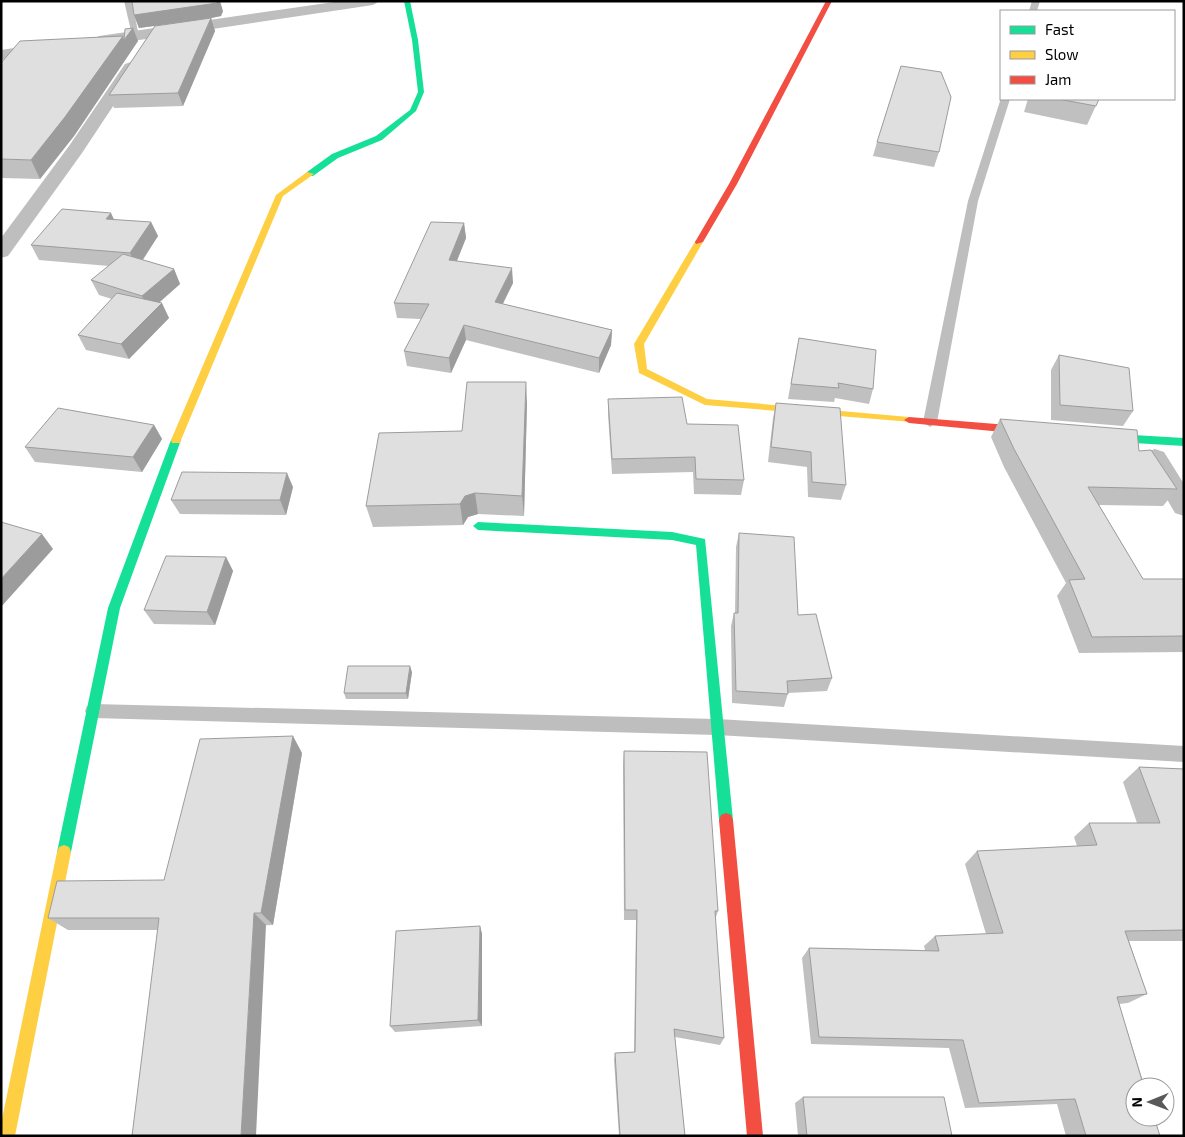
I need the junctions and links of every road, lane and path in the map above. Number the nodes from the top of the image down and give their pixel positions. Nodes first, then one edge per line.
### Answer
1 (128, 1) edge
2 (373, 1) edge
3 (406, 1) edge
4 (829, 1) edge
5 (154, 33) junction
6 (136, 35) junction
7 (88, 42) edge
8 (59, 46) edge
9 (1, 55) edge
10 (1005, 100) edge
11 (1, 252) edge
12 (930, 422) junction
13 (1047, 432) edge
14 (1086, 436) edge
15 (1144, 441) junction
16 (1184, 442) edge
17 (1184, 506) edge
18 (478, 526) dead end
19 (93, 711) junction
20 (718, 727) junction
21 (1184, 754) edge
22 (8, 1136) edge
23 (755, 1136) edge

1 - 6 lane
2 - 5 street
3 - 19 street
4 - 12 street
5 - 6 street
5 - 11 street
6 - 7 street
8 - 9 street
10 - 12 lane
12 - 13 street
14 - 15 street
15 - 16 street
15 - 17 street
18 - 20 street
19 - 20 lane
19 - 22 street
20 - 21 lane
20 - 23 street

